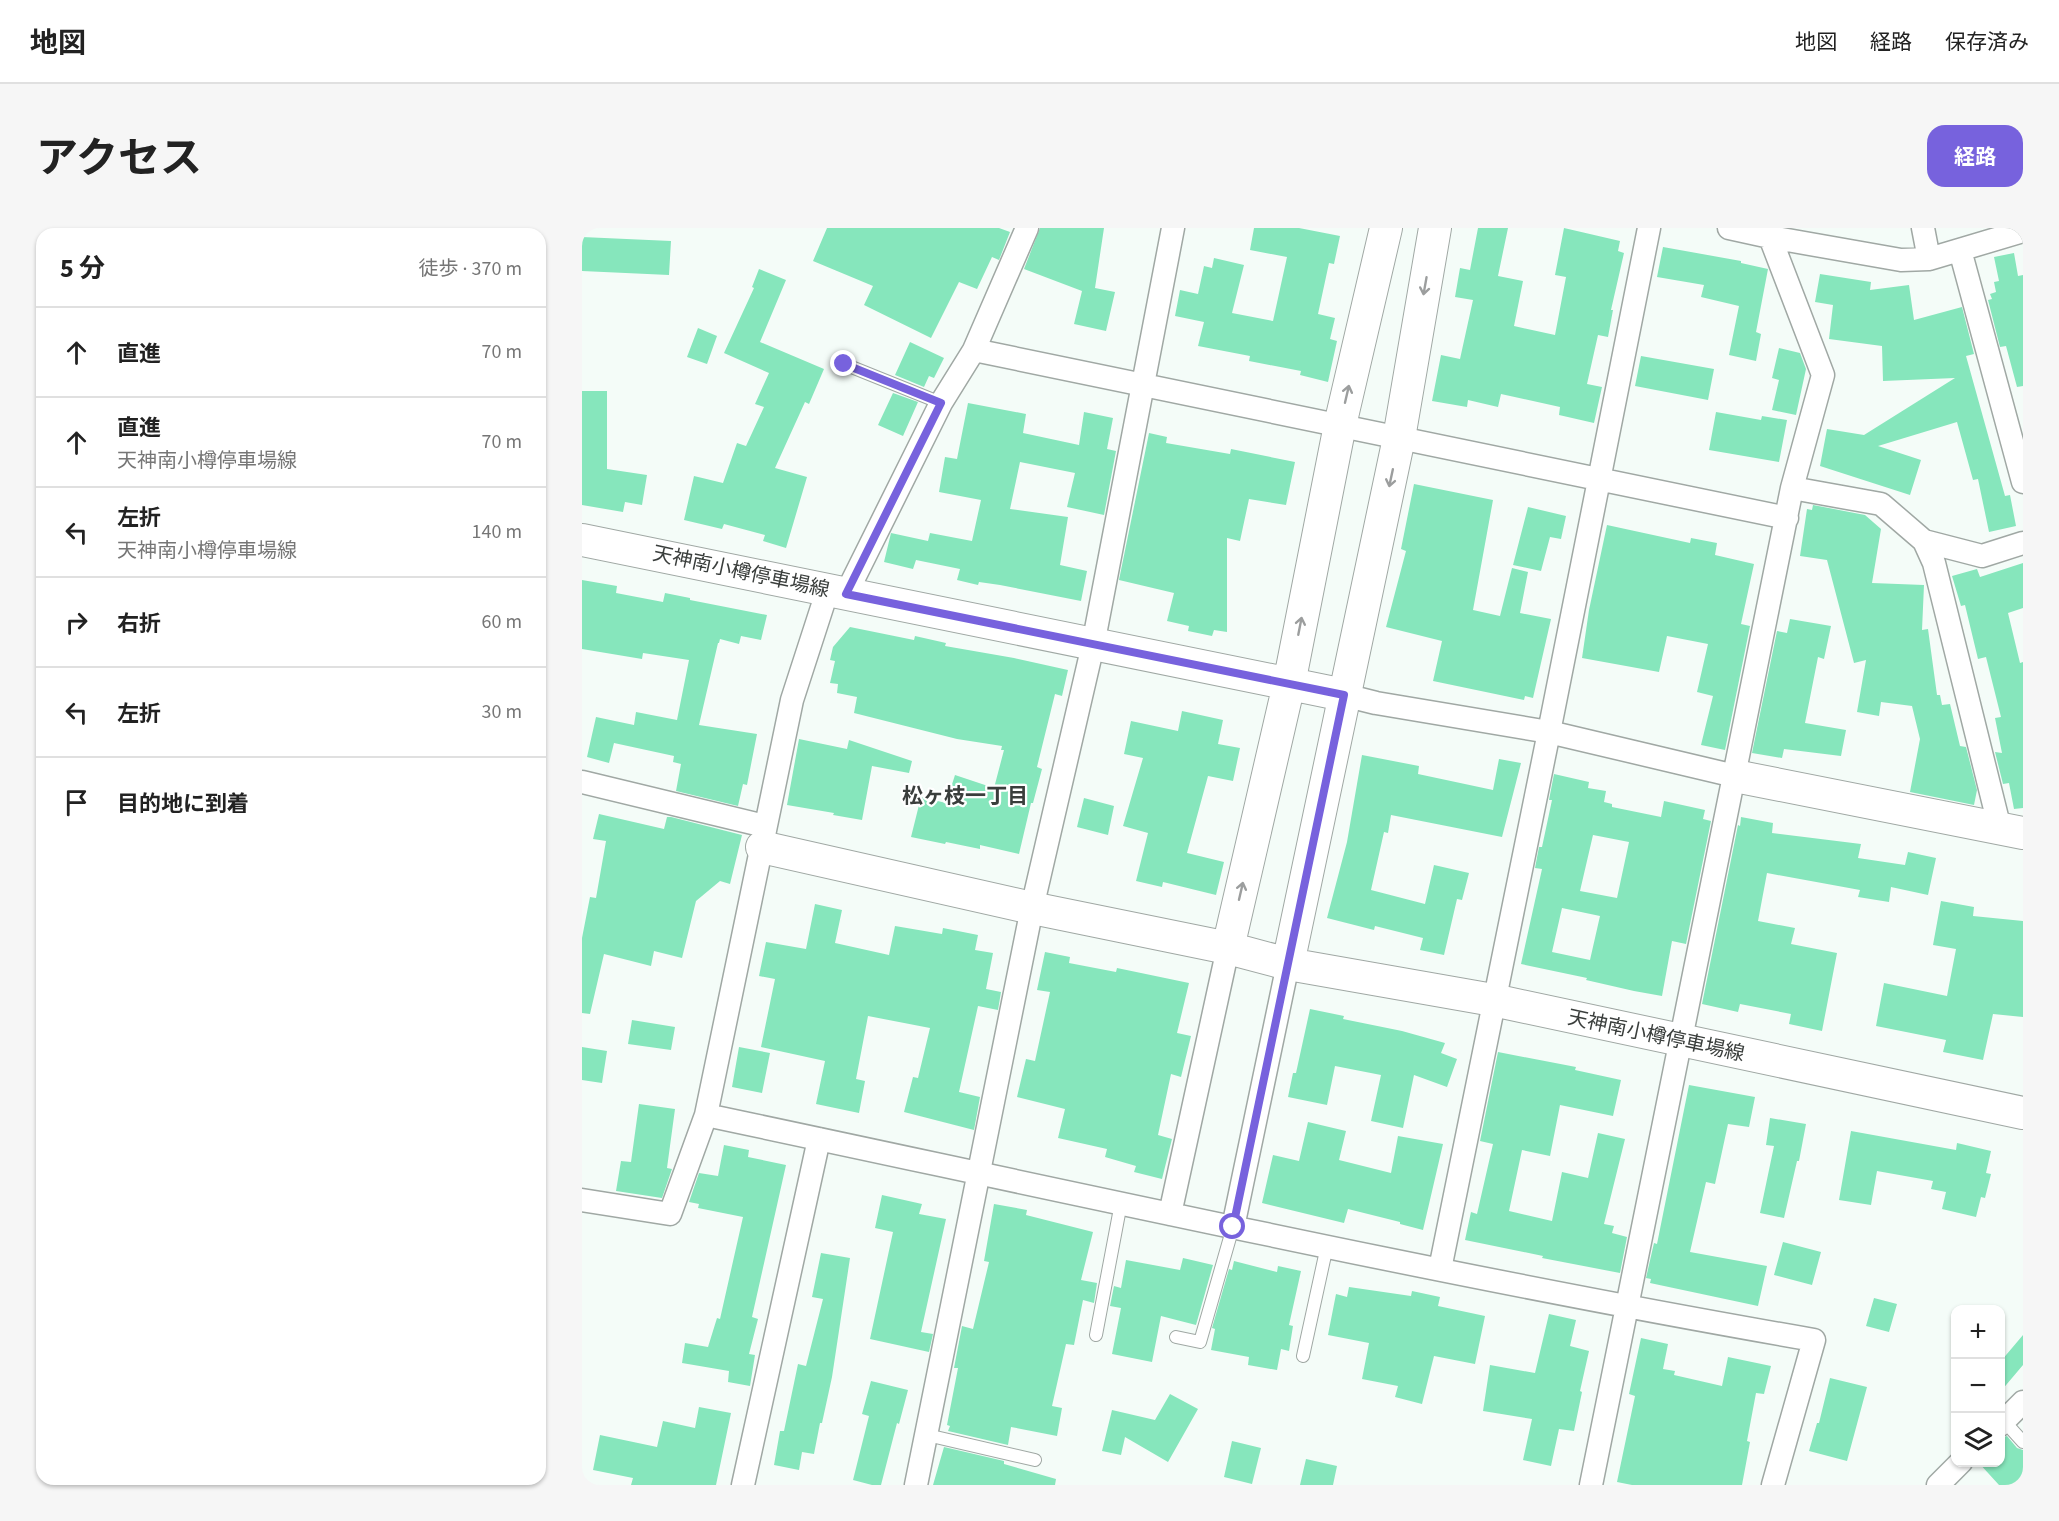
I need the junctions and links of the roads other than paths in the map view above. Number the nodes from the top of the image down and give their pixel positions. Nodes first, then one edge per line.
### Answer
1 (1027, 228) edge
2 (1173, 228) edge
3 (1386, 228) edge
4 (1435, 228) edge
5 (1649, 228) edge
6 (1729, 228) edge
7 (1923, 228) edge
8 (2023, 231) edge
9 (1770, 237) junction
10 (1960, 249) junction
11 (1929, 259) junction
12 (974, 350) junction
13 (844, 364) dead end
14 (1142, 385) junction
15 (941, 403) junction
16 (1340, 425) junction
17 (1399, 438) junction
18 (1599, 479) junction
19 (2023, 482) edge
20 (1792, 488) junction
21 (1787, 518) junction
22 (582, 540) edge
23 (1924, 541) junction
24 (2023, 543) edge
25 (837, 591) junction
26 (1093, 645) junction
27 (1289, 684) junction
28 (1344, 695) junction
29 (1549, 732) junction
30 (1734, 776) junction
31 (582, 782) edge
32 (2011, 831) edge
33 (763, 837) junction
34 (1032, 908) junction
35 (1228, 948) junction
36 (1288, 964) junction
37 (1493, 1000) junction
38 (1680, 1041) junction
39 (2023, 1113) edge
40 (706, 1115) junction
41 (819, 1139) junction
42 (977, 1173) junction
43 (582, 1200) edge
44 (1121, 1203) junction
45 (1170, 1214) junction
46 (1233, 1227) junction
47 (1327, 1246) junction
48 (1440, 1269) junction
49 (1627, 1308) junction
50 (1096, 1335) dead end
51 (1176, 1337) dead end
52 (1303, 1356) dead end
53 (2023, 1402) edge
54 (2005, 1420) edge
55 (2005, 1426) edge
56 (927, 1435) junction
57 (2023, 1442) edge
58 (1035, 1460) dead end
59 (1956, 1467) edge
60 (742, 1485) edge
61 (916, 1485) edge
62 (1592, 1485) edge
63 (1773, 1485) edge
64 (1938, 1485) edge

1 - 12 street
2 - 14 street
16 -> 3 main road
4 -> 17 main road
5 - 18 street
6 - 9 street
7 - 11 street
8 - 10 street
9 - 11 street
9 - 20 street
10 - 11 street
10 - 19 street
12 - 14 street
12 - 15 street
13 - 15 lane
14 - 16 street
14 - 26 street
15 - 25 street
16 - 17 street
27 -> 16 main road
17 - 18 street
17 -> 28 main road
18 - 21 street
18 - 29 street
20 - 21 street
20 - 23 street
21 - 30 street
22 - 25 main road, 天神南小樽停車場線
23 - 24 street
23 - 32 street
25 - 26 main road, 天神南小樽停車場線
25 - 33 street
26 - 27 main road, 天神南小樽停車場線
26 - 34 street
27 - 28 main road, 天神南小樽停車場線
35 -> 27 main road
28 - 29 street
28 - 36 main road
29 - 30 street
29 - 37 street
30 - 32 main road
30 - 38 street
31 - 33 street
33 - 34 main road, 天神南小樽停車場線
33 - 40 street
34 - 35 main road, 天神南小樽停車場線
34 - 42 street
35 - 36 main road, 天神南小樽停車場線
35 - 45 street
36 - 37 main road, 天神南小樽停車場線
36 - 46 street
37 - 38 main road, 天神南小樽停車場線
37 - 48 street
38 - 39 main road, 天神南小樽停車場線
38 - 49 street
40 - 41 street
40 - 43 street
41 - 42 street
41 - 60 street
42 - 44 street
42 - 56 street
44 - 45 street
44 - 50 lane
45 - 46 street
46 - 47 street
46 - 51 lane
47 - 48 street
47 - 52 lane
48 - 49 street
49 - 62 street
49 - 63 street
53 - 54 street
55 - 57 lane
56 - 58 lane
56 - 61 street
59 - 64 street

